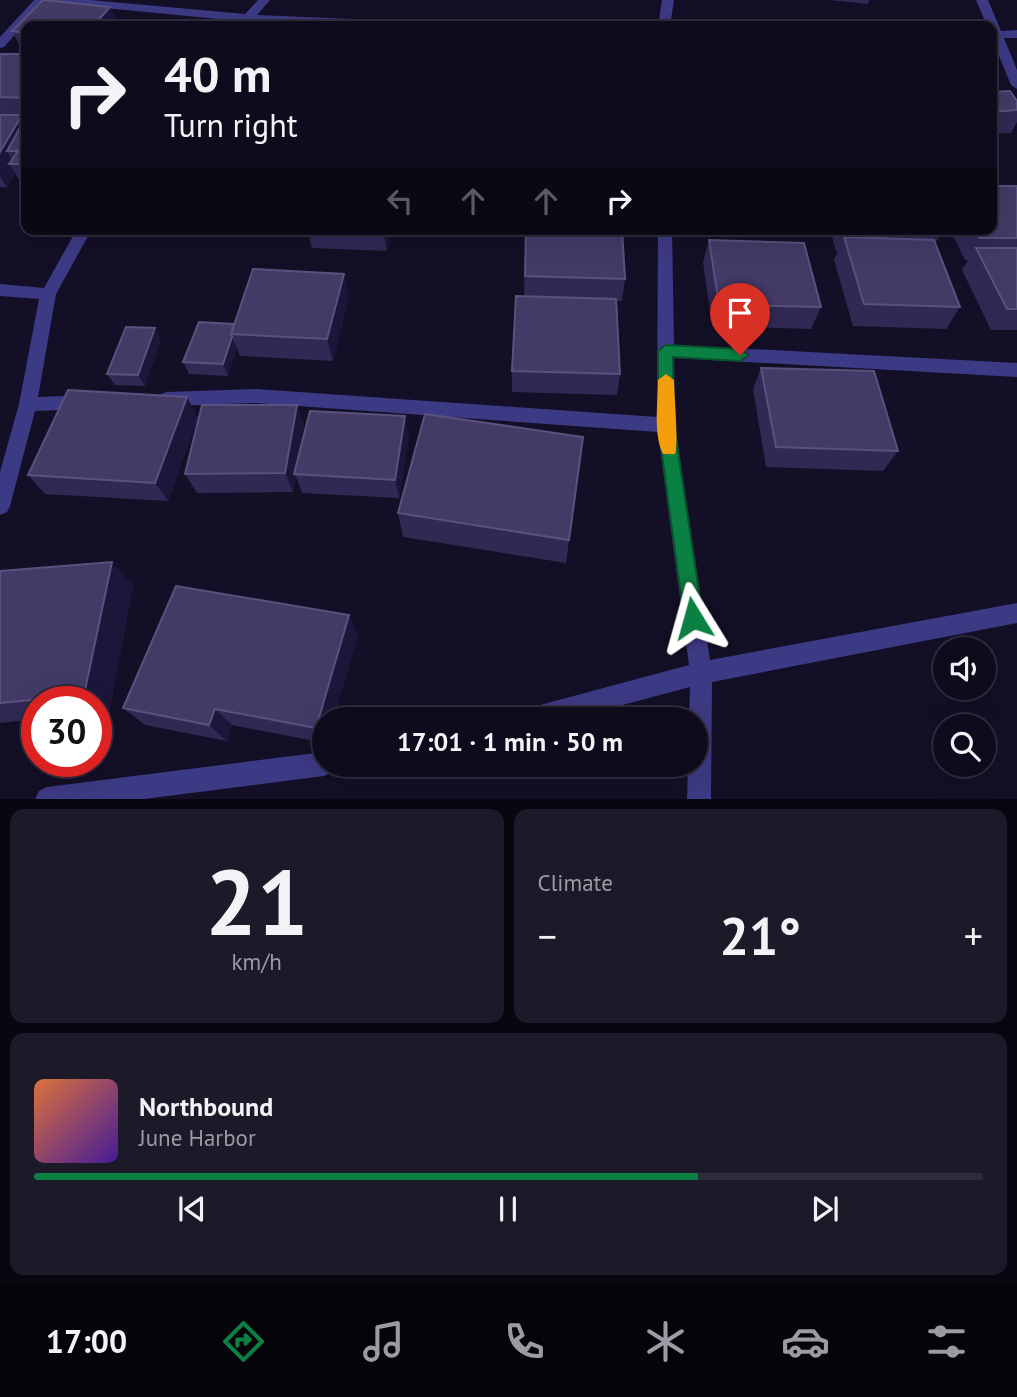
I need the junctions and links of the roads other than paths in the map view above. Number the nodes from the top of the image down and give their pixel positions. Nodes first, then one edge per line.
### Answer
1 (40, 0) edge
2 (53, 0) edge
3 (264, 0) edge
4 (668, 0) edge
5 (982, 0) edge
6 (80, 2) edge
7 (235, 21) edge
8 (244, 21) edge
9 (665, 21) edge
10 (989, 21) edge
11 (1017, 34) edge
12 (997, 35) edge
13 (997, 42) edge
14 (0, 44) edge
15 (1017, 85) edge
16 (82, 235) edge
17 (665, 235) edge
18 (0, 290) edge
19 (48, 294) junction
20 (666, 351) junction
21 (1017, 370) edge
22 (149, 400) edge
23 (109, 401) edge
24 (28, 404) junction
25 (666, 425) junction
26 (8, 447) edge
27 (0, 506) edge
28 (1017, 614) edge
29 (701, 673) junction
30 (574, 707) edge
31 (312, 766) edge
32 (140, 794) edge
33 (47, 799) edge
34 (699, 799) edge

1 - 14 street
2 - 6 street
3 - 8 street
4 - 9 street
5 - 10 street
6 - 7 street
11 - 12 street
13 - 15 street
16 - 19 street
17 - 20 street
18 - 19 street
19 - 24 street
20 - 21 street
20 - 25 street
22 - 25 street
23 - 24 street
24 - 26 street
25 - 29 street
26 - 27 street
28 - 29 street
29 - 30 street
29 - 34 street
31 - 32 street
32 - 33 street

